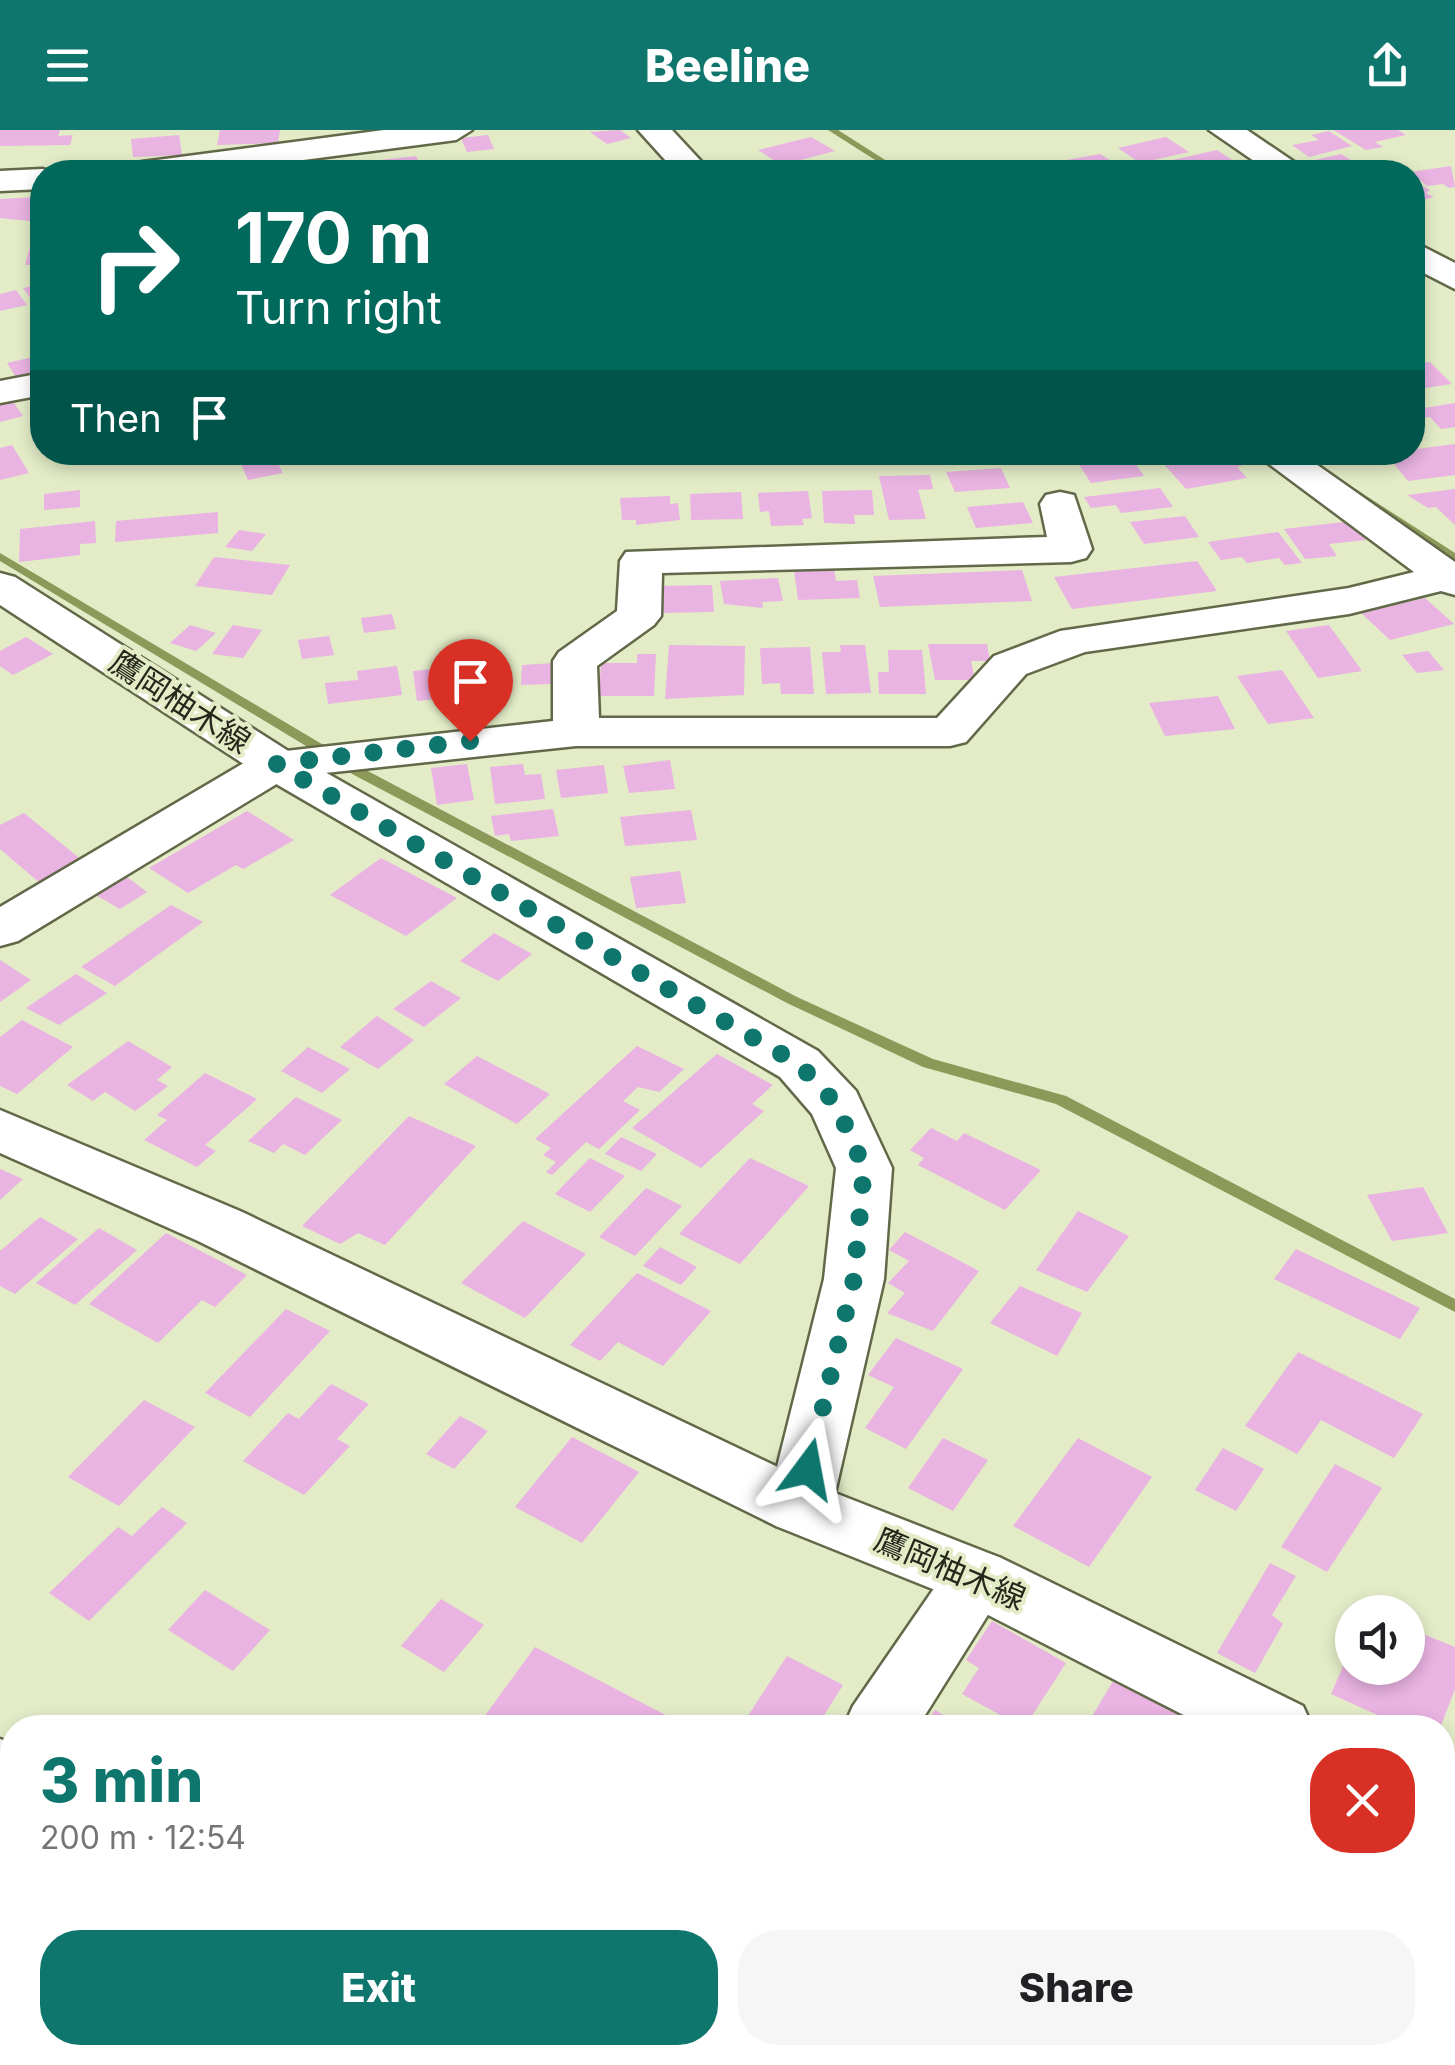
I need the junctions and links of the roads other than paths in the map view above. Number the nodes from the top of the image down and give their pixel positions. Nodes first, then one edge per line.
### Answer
1 (456, 130) edge
2 (654, 130) edge
3 (1224, 130) edge
4 (203, 146) edge
5 (170, 160) edge
6 (683, 160) edge
7 (1273, 160) edge
8 (30, 180) edge
9 (0, 181) edge
10 (1425, 258) edge
11 (1455, 278) edge
12 (30, 386) edge
13 (0, 392) edge
14 (1291, 465) edge
15 (1060, 504) dead end
16 (1452, 578) edge
17 (0, 586) edge
18 (576, 732) junction
19 (276, 764) junction
20 (0, 929) edge
21 (0, 1130) edge
22 (800, 1506) junction
23 (978, 1578) junction
24 (887, 1715) edge
25 (1252, 1715) edge

1 - 4 street
2 - 6 street
3 - 7 street
4 - 5 street
8 - 9 street
10 - 11 street
12 - 13 street
14 - 16 street
15 - 18 street
16 - 18 street
17 - 19 street, 鷹岡柚木線
18 - 19 street
19 - 20 street
19 - 22 street, 鷹岡柚木線
21 - 22 street
22 - 23 street, 鷹岡柚木線
23 - 24 street
23 - 25 street, 鷹岡柚木線

